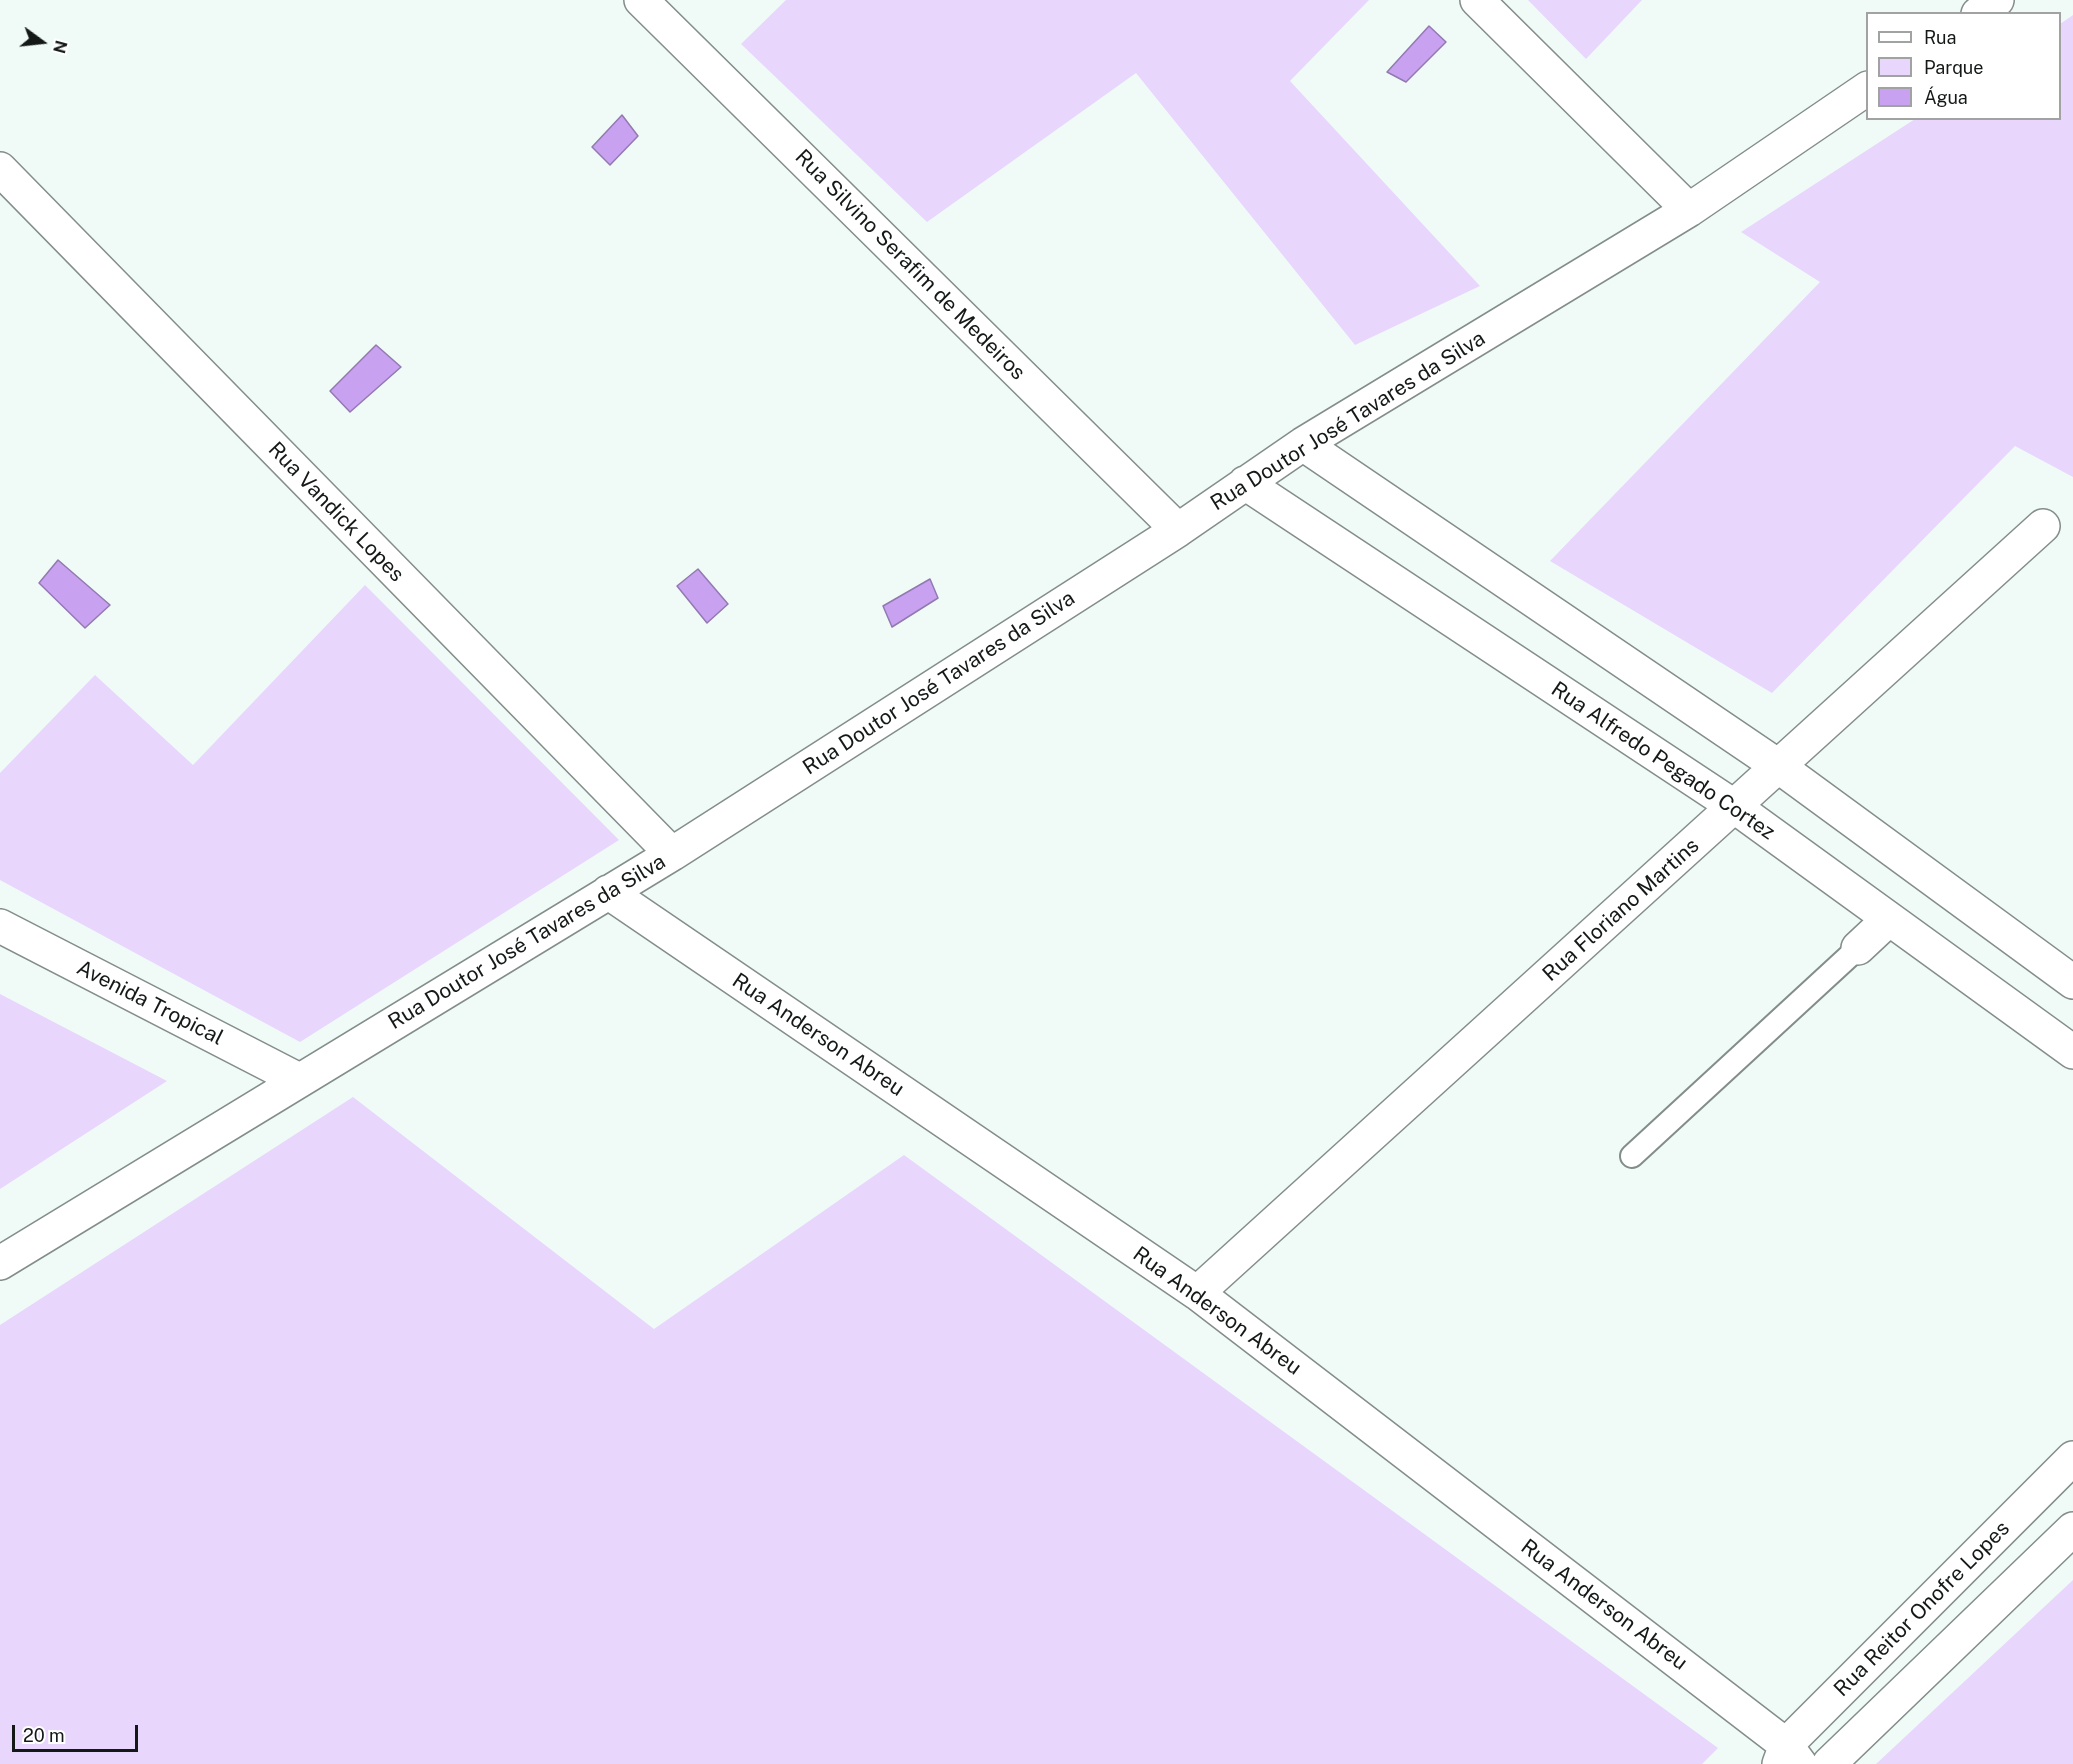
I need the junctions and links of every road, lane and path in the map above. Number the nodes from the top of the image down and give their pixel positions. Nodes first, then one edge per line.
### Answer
1 (641, 0) edge
2 (1477, 0) edge
3 (1997, 0) edge
4 (1980, 12) edge
5 (1866, 89) edge
6 (0, 169) edge
7 (1689, 210) junction
8 (1303, 444) junction
9 (1245, 483) junction
10 (2043, 526) dead end
11 (1178, 530) junction
12 (1778, 766) junction
13 (1735, 807) junction
14 (672, 854) junction
15 (608, 892) junction
16 (1889, 919) junction
17 (0, 926) edge
18 (1858, 948) joint
19 (2073, 982) edge
20 (2073, 1052) edge
21 (299, 1080) junction
22 (1632, 1156) dead end
23 (0, 1263) edge
24 (1197, 1293) junction
25 (2073, 1458) edge
26 (2073, 1529) edge
27 (1788, 1758) edge
28 (1829, 1764) edge

1 - 11 street, Rua Silvino Serafim de Medeiros
2 - 7 street
3 - 4 street
5 - 7 street, Rua Doutor José Tavares da Silva
6 - 14 street, Rua Vandick Lopes
7 - 8 street, Rua Doutor José Tavares da Silva
8 - 9 street, Rua Doutor José Tavares da Silva
8 - 12 street
9 - 11 street, Rua Doutor José Tavares da Silva
9 - 13 street, Rua Alfredo Pegado Cortez
10 - 12 street, Rua Floriano Martins
11 - 14 street, Rua Doutor José Tavares da Silva
12 - 13 street, Rua Floriano Martins
12 - 19 street
13 - 16 street, Rua Alfredo Pegado Cortez
13 - 24 street, Rua Floriano Martins
14 - 15 street, Rua Doutor José Tavares da Silva
15 - 21 street, Rua Doutor José Tavares da Silva
15 - 24 street, Rua Anderson Abreu
16 - 18 street
16 - 20 street, Rua Alfredo Pegado Cortez
17 - 21 street, Avenida Tropical
18 - 22 lane
21 - 23 street, Rua Doutor José Tavares da Silva
24 - 27 street, Rua Anderson Abreu
25 - 27 street, Rua Reitor Onofre Lopes
26 - 28 street

